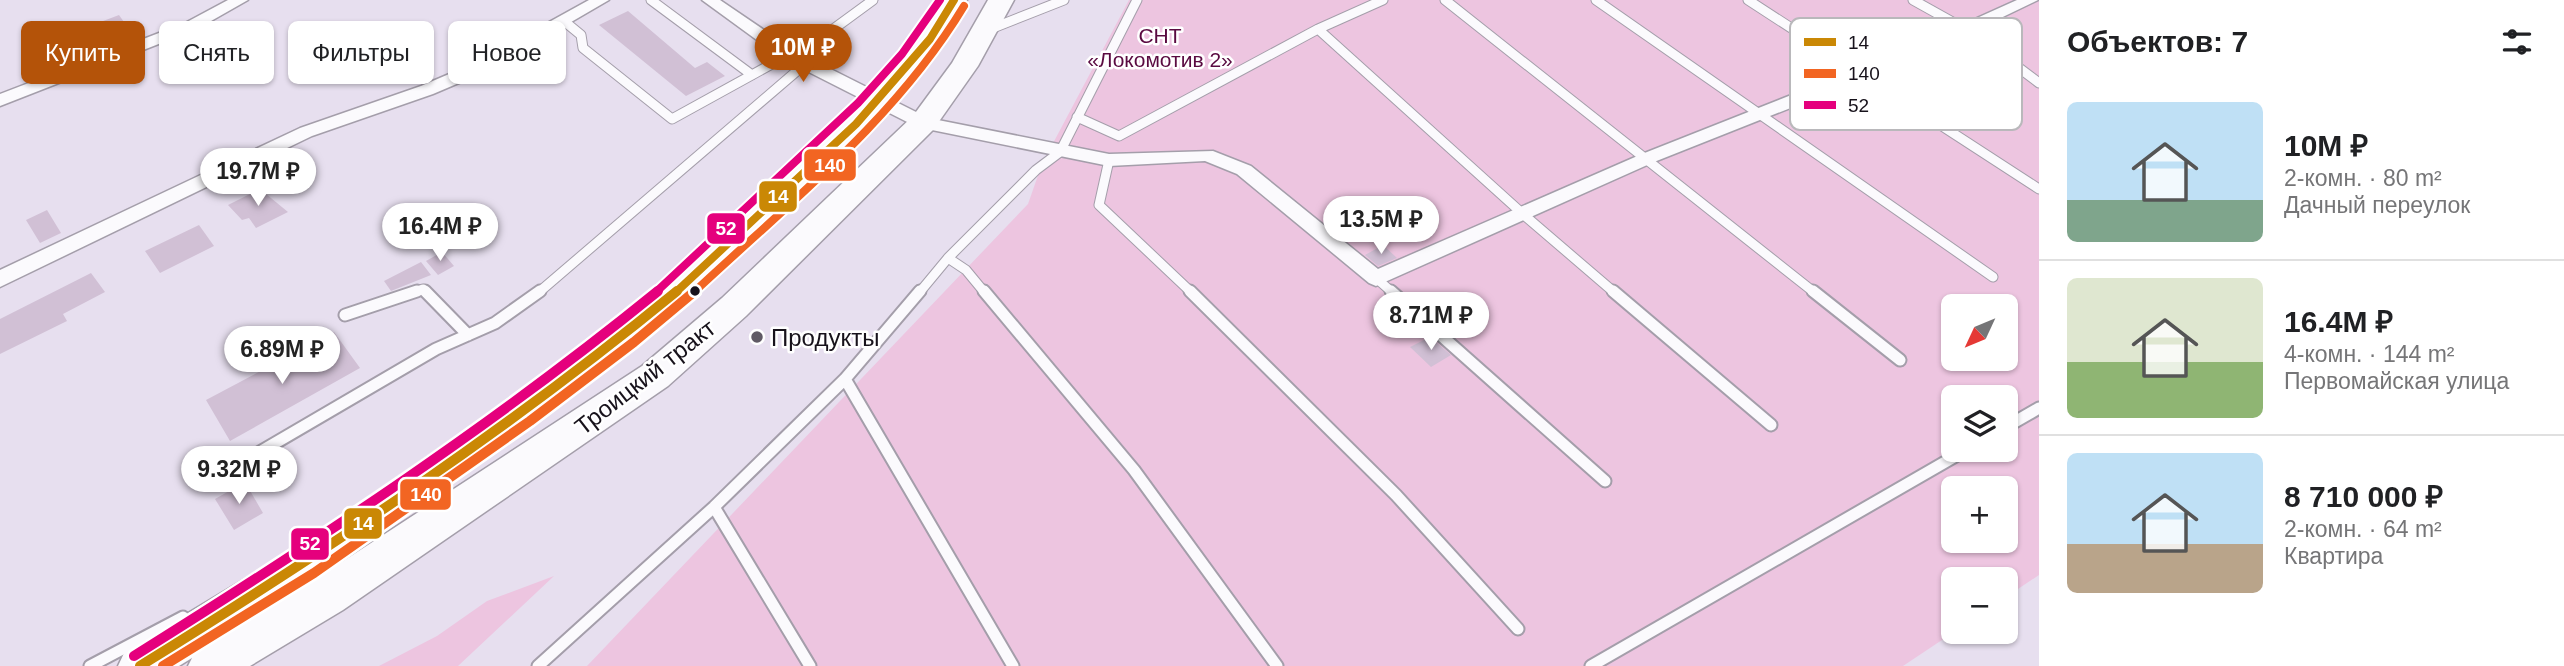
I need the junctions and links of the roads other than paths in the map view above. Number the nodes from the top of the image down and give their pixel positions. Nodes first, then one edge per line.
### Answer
1 (240, 0) edge
2 (601, 0) edge
3 (651, 0) edge
4 (710, 0) edge
5 (873, 0) edge
6 (954, 0) edge
7 (1001, 0) edge
8 (1064, 0) edge
9 (1137, 0) edge
10 (1383, 0) edge
11 (1445, 0) edge
12 (1596, 0) edge
13 (1748, 0) edge
14 (1913, 0) edge
15 (2030, 0) edge
16 (1945, 18) edge
17 (1990, 18) edge
18 (564, 21) edge
19 (566, 23) edge
20 (1790, 26) edge
21 (1318, 29) junction
22 (982, 32) junction
23 (797, 59) junction
24 (2022, 70) edge
25 (752, 75) junction
26 (448, 81) edge
27 (2039, 83) edge
28 (0, 100) edge
29 (879, 101) junction
30 (1790, 101) edge
31 (1759, 114) junction
32 (1077, 117) junction
33 (923, 123) junction
34 (1950, 130) edge
35 (1060, 152) junction
36 (1648, 158) junction
37 (1109, 159) junction
38 (2039, 189) edge
39 (1524, 215) junction
40 (948, 258) junction
41 (1993, 277) dead end
42 (1376, 278) junction
43 (0, 279) edge
44 (345, 315) dead end
45 (468, 335) junction
46 (1900, 360) dead end
47 (845, 379) junction
48 (2039, 408) edge
49 (2018, 420) edge
50 (1771, 425) dead end
51 (1945, 462) edge
52 (225, 472) dead end
53 (1605, 481) dead end
54 (714, 507) junction
55 (351, 532) junction
56 (1518, 629) dead end
57 (539, 665) edge
58 (90, 666) edge
59 (140, 666) edge
60 (210, 666) edge
61 (810, 666) edge
62 (1013, 666) edge
63 (1277, 666) edge
64 (1591, 666) edge

1 - 28 street
2 - 18 street
3 - 25 lane
4 - 23 street
5 - 23 lane
6 - 29 main road, Троицкий тракт
7 - 22 main road, Троицкий тракт
8 - 22 lane
9 - 32 lane
10 - 21 lane
11 - 36 lane
12 - 31 lane
13 - 20 lane
14 - 16 lane
15 - 17 street
19 - 25 lane
21 - 32 lane
21 - 39 lane
22 - 33 main road, Троицкий тракт
23 - 25 lane
23 - 29 street
23 - 45 lane
24 - 27 lane
26 - 43 street
29 - 33 street
29 - 55 main road, Троицкий тракт
30 - 31 street
31 - 36 street
31 - 41 lane
32 - 35 lane
33 - 35 street
33 - 60 main road, Троицкий тракт
34 - 38 lane
35 - 37 street
35 - 40 lane
36 - 39 street
36 - 46 lane
37 - 42 street
37 - 56 lane
39 - 42 street
39 - 50 lane
40 - 47 lane
40 - 63 lane
42 - 53 lane
44 - 45 lane
45 - 52 lane
47 - 54 lane
47 - 62 lane
48 - 49 lane
51 - 64 lane
54 - 57 lane
54 - 61 lane
55 - 58 lane
55 - 59 main road, Троицкий тракт

